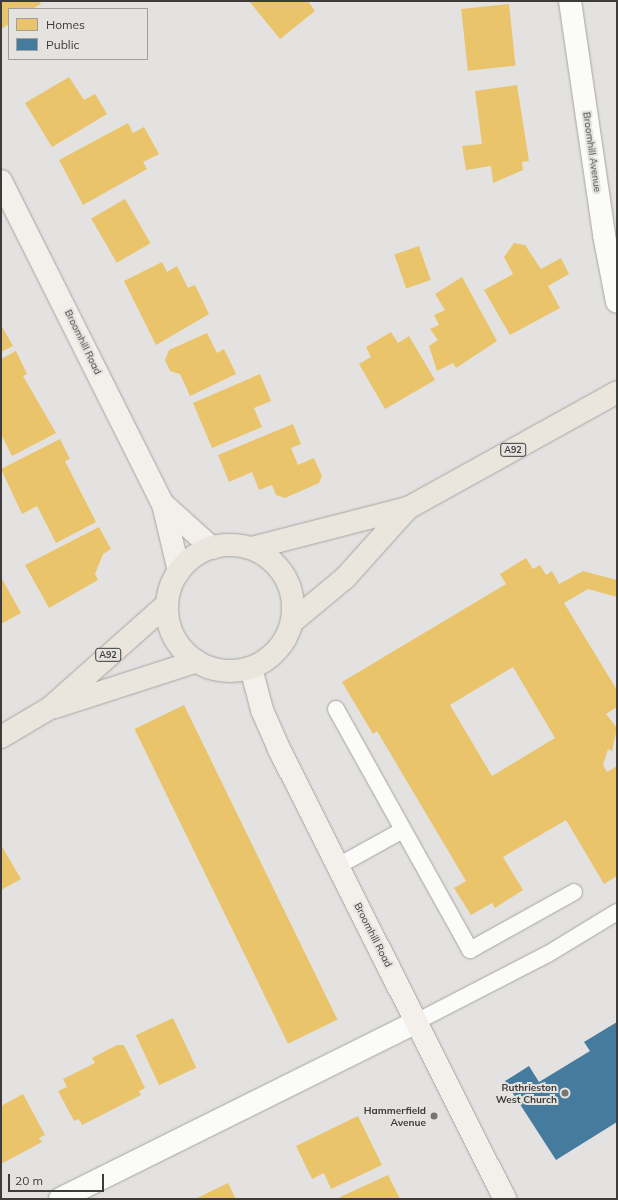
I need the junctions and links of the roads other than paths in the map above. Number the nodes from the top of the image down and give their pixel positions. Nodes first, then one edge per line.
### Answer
1 (570, 1) edge
2 (1, 181) edge
3 (615, 298) edge
4 (617, 392) edge
5 (163, 504) junction
6 (408, 508) junction
7 (212, 548) junction
8 (252, 548) junction
9 (179, 571) junction
10 (167, 604) junction
11 (292, 622) junction
12 (196, 661) junction
13 (251, 668) junction
14 (50, 708) junction
15 (336, 709) dead end
16 (1, 737) edge
17 (403, 830) junction
18 (338, 866) junction
19 (574, 892) dead end
20 (617, 912) edge
21 (416, 1022) junction
22 (60, 1199) edge
23 (505, 1199) edge

1 - 3 street, Broomhill Avenue
2 - 5 street, Broomhill Road
4 - 6 main road, A92
5 - 7 street, Broomhill Road
5 - 9 street, Broomhill Road
6 - 8 main road, A92
6 - 11 main road, A92
7 - 8 main road, A92
7 - 9 main road, A92
8 - 11 main road, A92
9 - 10 main road, A92
10 - 12 main road, A92
10 - 14 main road, A92
11 - 13 main road, A92
12 - 13 main road, A92
12 - 14 main road, A92
13 - 18 street, Broomhill Road
14 - 16 main road, A92
15 - 17 lane
17 - 18 lane
17 - 19 lane
18 - 21 street, Broomhill Road
20 - 21 lane
21 - 22 street
21 - 23 street, Broomhill Road

